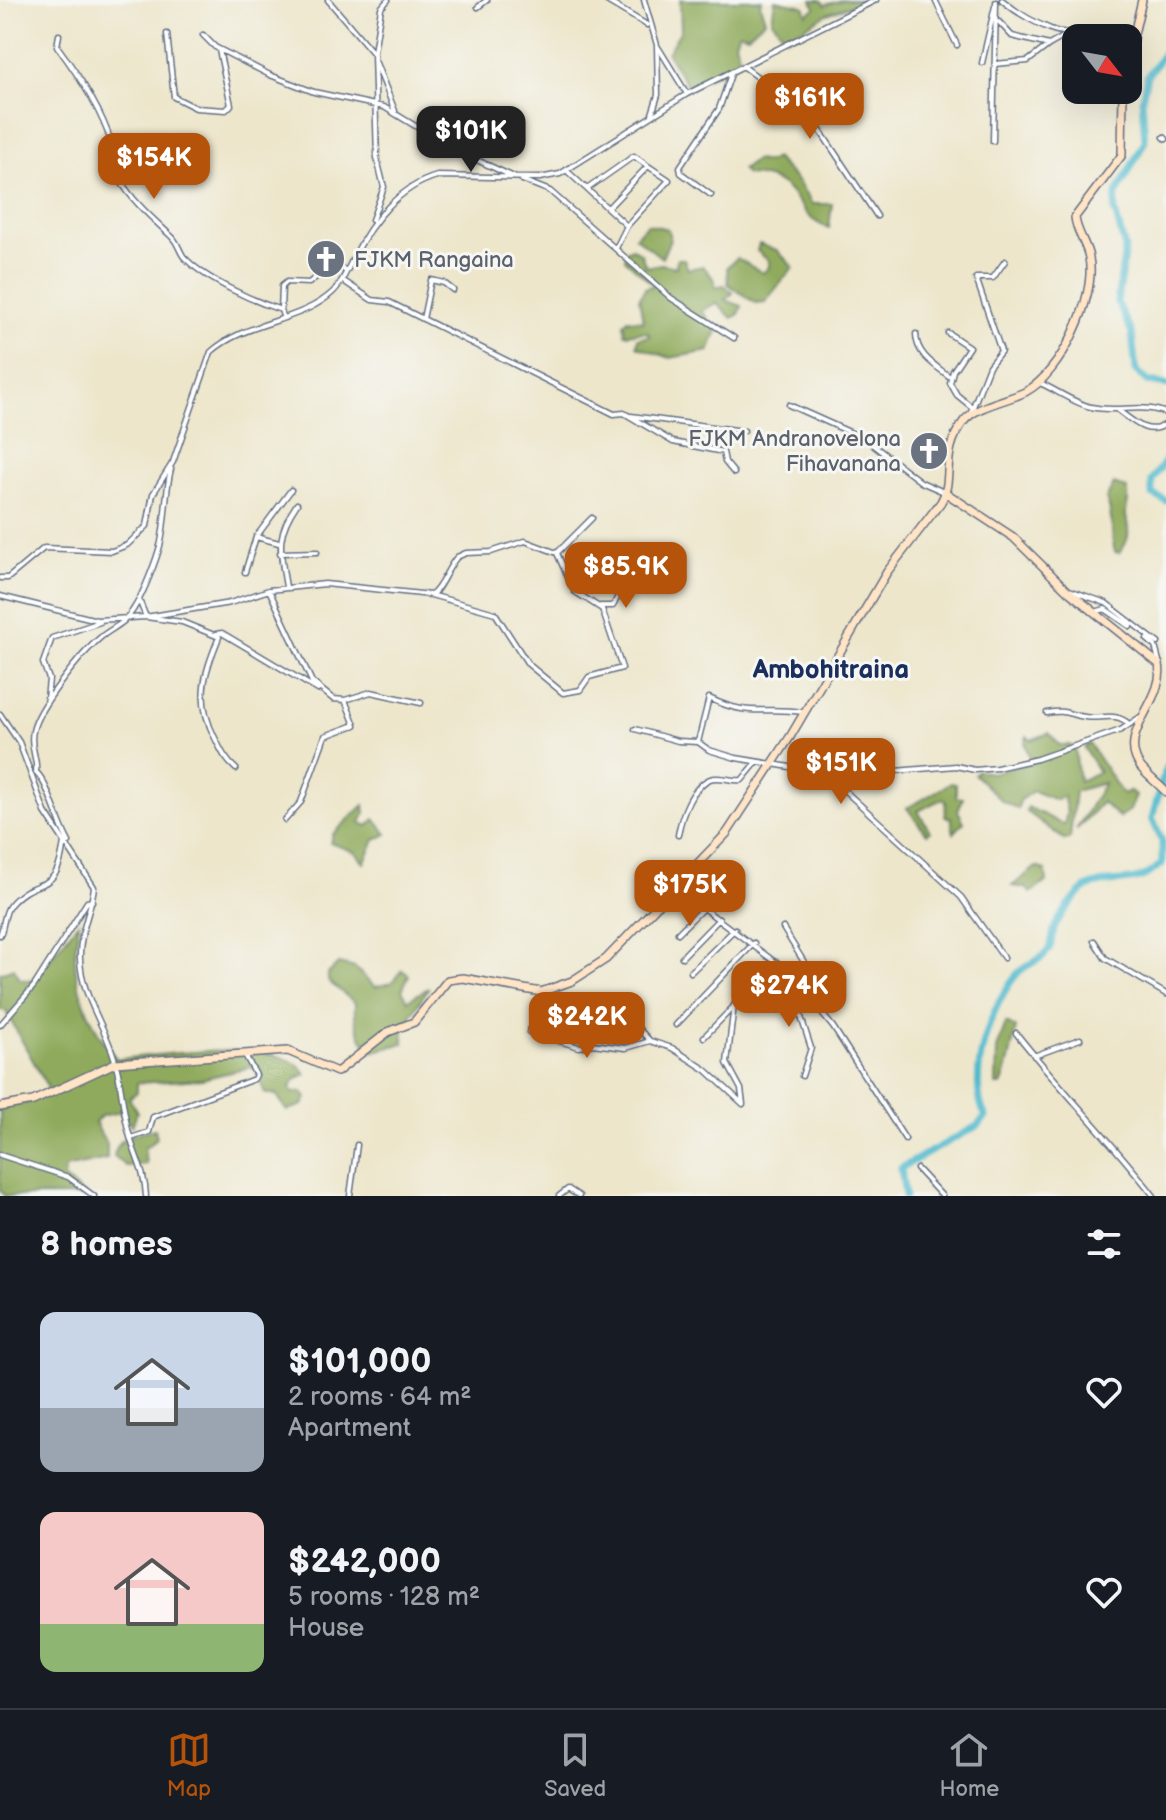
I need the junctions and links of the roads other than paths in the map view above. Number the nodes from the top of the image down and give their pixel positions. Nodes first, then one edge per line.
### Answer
1 (328, 0) edge
2 (388, 0) edge
3 (487, 0) edge
4 (605, 0) edge
5 (644, 0) edge
6 (876, 0) edge
7 (935, 0) edge
8 (1002, 0) edge
9 (1142, 0) edge
10 (996, 1) edge
11 (478, 7) dead end
12 (998, 20) junction
13 (1136, 24) edge
14 (649, 26) junction
15 (1062, 30) edge
16 (167, 34) dead end
17 (59, 35) dead end
18 (203, 35) dead end
19 (1062, 38) edge
20 (657, 45) junction
21 (957, 45) dead end
22 (1049, 45) junction
23 (219, 50) junction
24 (374, 54) junction
25 (375, 62) junction
26 (982, 63) dead end
27 (995, 64) junction
28 (743, 66) junction
29 (732, 72) junction
30 (687, 94) junction
31 (377, 104) junction
32 (1123, 104) edge
33 (396, 113) junction
34 (651, 116) junction
35 (993, 141) dead end
36 (648, 166) junction
37 (566, 170) junction
38 (518, 178) junction
39 (587, 189) junction
40 (711, 195) dead end
41 (608, 208) junction
42 (877, 216) dead end
43 (371, 222) junction
44 (627, 226) junction
45 (615, 248) junction
46 (1005, 261) dead end
47 (346, 271) junction
48 (342, 280) junction
49 (453, 290) dead end
50 (282, 313) junction
51 (423, 319) junction
52 (948, 333) dead end
53 (916, 334) dead end
54 (734, 338) dead end
55 (950, 377) junction
56 (1040, 383) junction
57 (789, 405) dead end
58 (973, 408) junction
59 (1118, 410) junction
60 (1166, 413) edge
61 (629, 415) junction
62 (968, 418) junction
63 (1166, 424) edge
64 (744, 431) dead end
65 (173, 462) junction
66 (734, 473) dead end
67 (291, 490) dead end
68 (946, 493) junction
69 (297, 504) dead end
70 (592, 518) dead end
71 (256, 537) junction
72 (279, 543) junction
73 (317, 552) dead end
74 (280, 553) junction
75 (557, 553) junction
76 (245, 572) dead end
77 (0, 578) edge
78 (286, 587) junction
79 (662, 589) dead end
80 (269, 590) junction
81 (1067, 590) junction
82 (431, 595) junction
83 (0, 596) edge
84 (139, 600) junction
85 (597, 605) junction
86 (146, 617) junction
87 (128, 618) junction
88 (114, 619) junction
89 (216, 634) junction
90 (1158, 643) dead end
91 (329, 696) junction
92 (47, 700) junction
93 (345, 700) junction
94 (421, 703) dead end
95 (803, 712) junction
96 (1148, 712) junction
97 (1047, 713) dead end
98 (0, 714) edge
99 (1129, 724) junction
100 (635, 729) dead end
101 (698, 742) junction
102 (757, 762) junction
103 (770, 765) junction
104 (236, 769) dead end
105 (832, 785) junction
106 (1166, 792) edge
107 (285, 820) dead end
108 (678, 835) dead end
109 (64, 841) junction
110 (71, 848) junction
111 (683, 881) junction
112 (92, 901) junction
113 (703, 908) junction
114 (719, 919) junction
115 (783, 928) dead end
116 (735, 929) junction
117 (678, 933) dead end
118 (0, 935) edge
119 (1094, 941) dead end
120 (754, 943) junction
121 (682, 957) dead end
122 (1004, 958) dead end
123 (777, 962) junction
124 (786, 970) junction
125 (691, 972) dead end
126 (809, 977) dead end
127 (542, 993) junction
128 (1166, 994) edge
129 (734, 1005) junction
130 (0, 1025) edge
131 (676, 1025) dead end
132 (1016, 1033) dead end
133 (704, 1037) dead end
134 (1080, 1039) dead end
135 (650, 1041) junction
136 (245, 1055) junction
137 (1034, 1056) junction
138 (115, 1063) junction
139 (802, 1076) dead end
140 (0, 1107) edge
141 (131, 1139) junction
142 (905, 1139) dead end
143 (357, 1145) dead end
144 (0, 1155) edge
145 (917, 1169) dead end
146 (94, 1196) edge
147 (146, 1196) edge
148 (350, 1196) edge
149 (559, 1196) edge
150 (579, 1196) edge
151 (942, 1196) edge
152 (1154, 1196) edge

1 - 24 street
2 - 24 street
3 - 11 street
4 - 14 street
5 - 14 street
6 - 28 street
7 - 21 street
8 - 15 street
9 - 13 street
10 - 12 street
10 - 26 street
12 - 22 street
12 - 27 street
14 - 20 street
16 - 23 street
17 - 50 street
18 - 23 street
19 - 22 street
20 - 30 street
20 - 34 street
22 - 27 street
23 - 31 street
24 - 25 street
25 - 31 street
25 - 33 street
27 - 35 street
28 - 29 street
28 - 42 street
29 - 30 street
29 - 40 street
30 - 34 street
31 - 33 street
31 - 43 street
32 - 56 street
33 - 38 street
34 - 37 street
36 - 39 street
36 - 41 street
36 - 44 street
37 - 38 street
37 - 39 street
38 - 43 street
38 - 45 street
39 - 41 street
41 - 44 street
43 - 47 street
44 - 45 street
45 - 54 street
46 - 58 street
47 - 48 street
47 - 50 street
48 - 50 street
48 - 51 street
49 - 51 street
50 - 65 street
51 - 61 street
52 - 55 street
53 - 55 street
55 - 58 street
56 - 59 street
56 - 62 street
57 - 68 street
58 - 62 street
59 - 60 street
59 - 63 street
61 - 64 street
61 - 66 street
62 - 68 street
65 - 77 street
65 - 84 street
67 - 71 street
68 - 81 street
68 - 95 street
69 - 72 street
70 - 75 street
71 - 72 street
71 - 76 street
72 - 74 street
73 - 74 street
74 - 78 street
75 - 82 street
75 - 85 street
78 - 80 street
78 - 82 street
79 - 85 street
80 - 86 street
80 - 91 street
81 - 90 street
81 - 96 street
82 - 85 street
83 - 88 street
84 - 86 street
84 - 87 street
86 - 87 street
86 - 89 street
87 - 88 street
87 - 92 street
88 - 92 street
89 - 91 street
89 - 104 street
91 - 93 street
92 - 110 street
93 - 94 street
93 - 107 street
95 - 101 street
95 - 103 street
96 - 99 street
96 - 106 street
97 - 99 street
98 - 109 street
99 - 105 street
100 - 101 street
101 - 102 street
102 - 103 street
102 - 108 street
103 - 105 street
103 - 111 street
105 - 122 street
109 - 110 street
109 - 118 street
110 - 112 street
111 - 113 street
111 - 127 street
112 - 130 street
112 - 138 street
113 - 114 street
113 - 117 street
114 - 116 street
114 - 121 street
115 - 126 street
116 - 120 street
116 - 125 street
119 - 128 street
120 - 123 street
120 - 131 street
123 - 124 street
123 - 129 street
124 - 139 street
124 - 142 street
127 - 135 street
127 - 135 street
127 - 136 street
129 - 133 street
129 - 135 street
132 - 137 street
134 - 137 street
136 - 138 street
136 - 141 street
137 - 152 street
138 - 140 street
138 - 141 street
141 - 147 street
143 - 148 street
144 - 146 street
145 - 151 street
149 - 150 street

